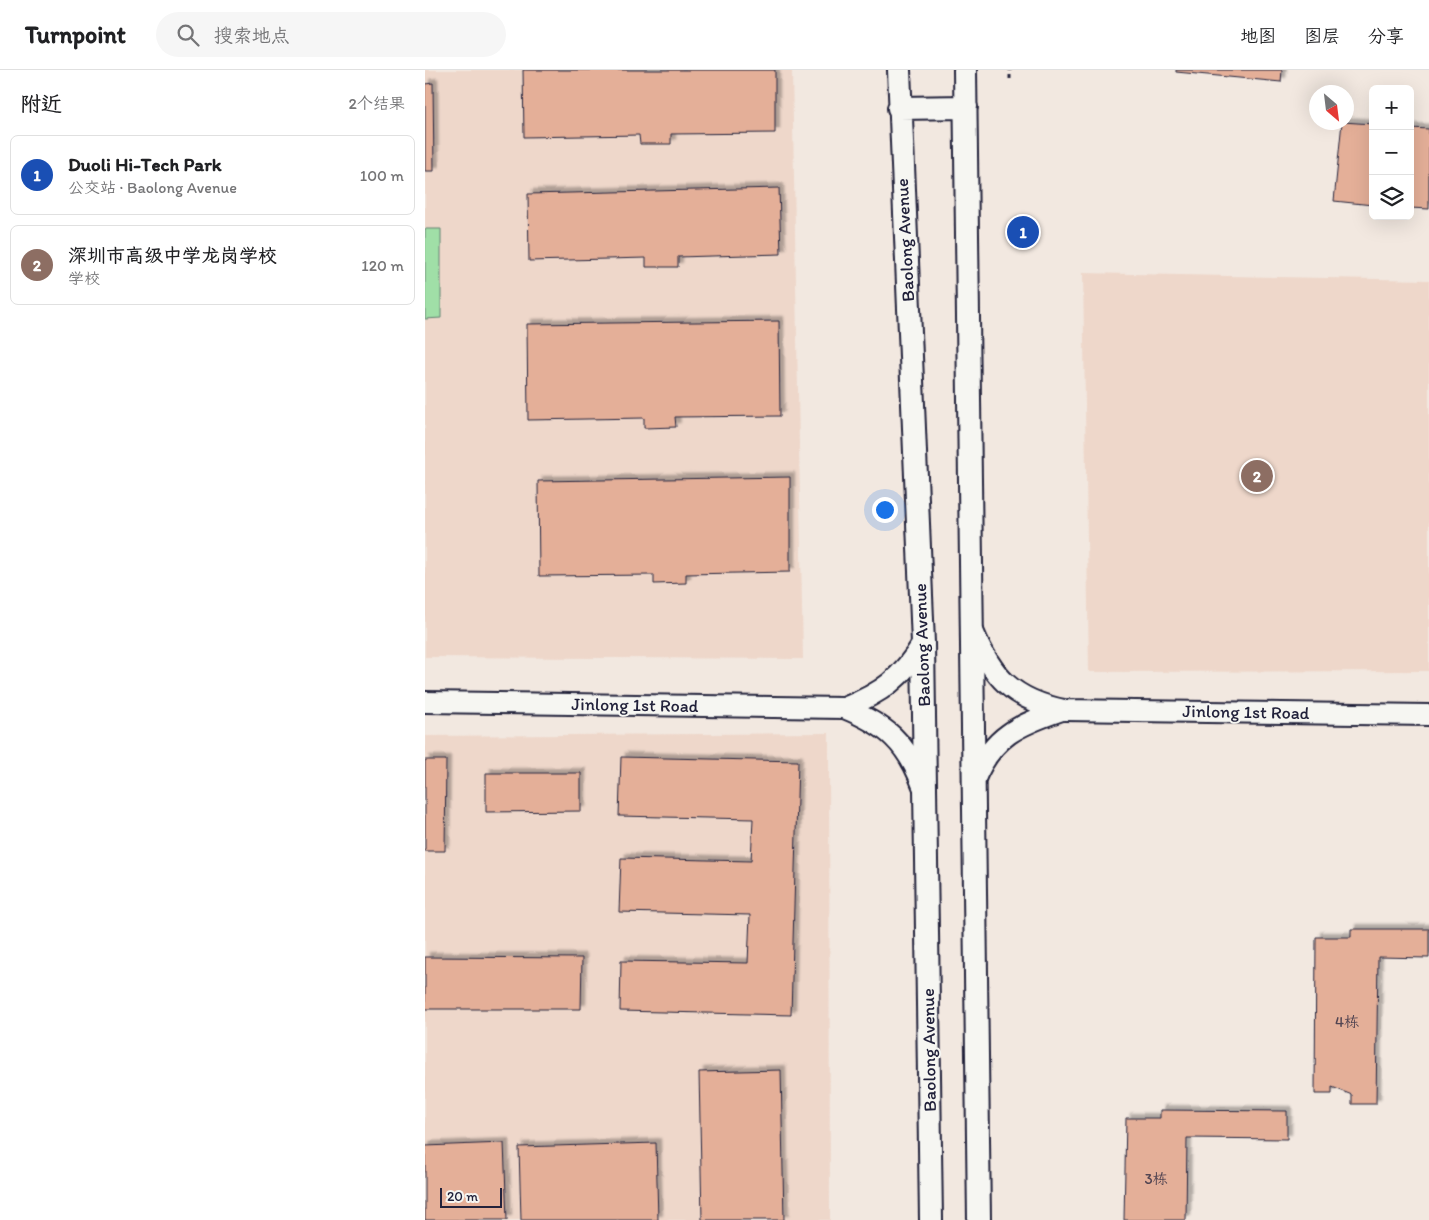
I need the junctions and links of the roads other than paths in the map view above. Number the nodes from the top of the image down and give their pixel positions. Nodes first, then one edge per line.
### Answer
1 (899, 70) edge
2 (965, 70) edge
3 (966, 107) junction
4 (899, 108) junction
5 (971, 626) junction
6 (923, 643) junction
7 (425, 702) edge
8 (844, 708) junction
9 (1064, 710) junction
10 (1429, 715) edge
11 (973, 782) junction
12 (925, 790) junction
13 (931, 1220) edge
14 (979, 1220) edge

1 - 4 main road, Baolong Avenue
2 - 3 main road
3 - 4 main road
3 - 5 main road
4 - 6 main road, Baolong Avenue
5 - 9 street, Jinlong 1st Road
5 - 11 main road
6 - 8 street, Jinlong 1st Road
6 - 12 main road, Baolong Avenue
7 - 8 street, Jinlong 1st Road
8 - 12 street, Jinlong 1st Road
9 - 10 street, Jinlong 1st Road
9 - 11 street, Jinlong 1st Road
11 - 14 main road
12 - 13 main road, Baolong Avenue

